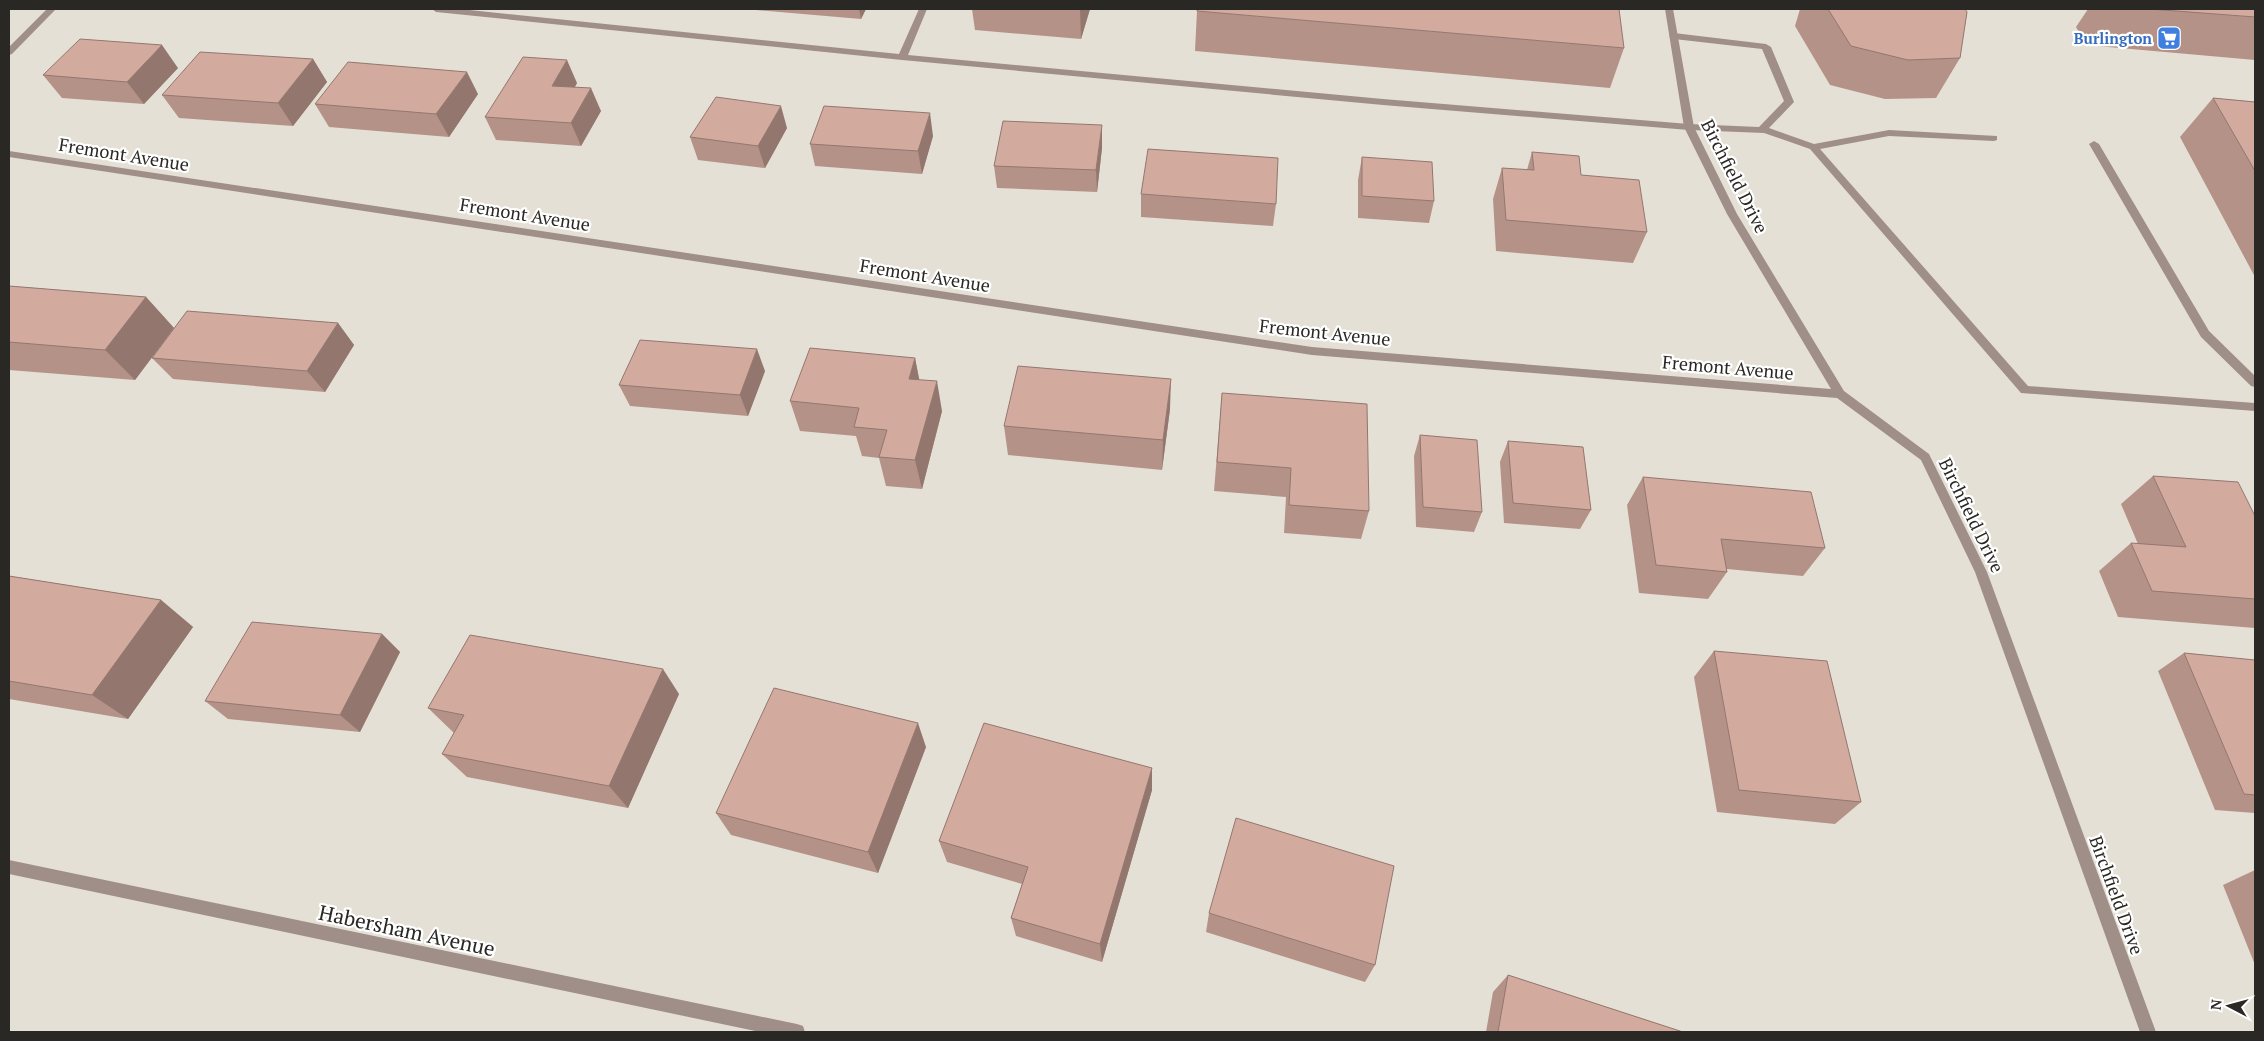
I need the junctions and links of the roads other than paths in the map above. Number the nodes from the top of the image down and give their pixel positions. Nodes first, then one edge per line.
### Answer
1 (52, 9) edge
2 (436, 9) edge
3 (546, 9) edge
4 (923, 9) edge
5 (1669, 9) edge
6 (538, 20) junction
7 (1674, 36) junction
8 (9, 52) edge
9 (902, 57) junction
10 (1688, 127) junction
11 (1761, 130) junction
12 (1994, 138) dead end
13 (2094, 144) dead end
14 (1813, 147) junction
15 (9, 154) edge
16 (2255, 383) edge
17 (1840, 394) junction
18 (2255, 407) edge
19 (9, 867) edge
20 (797, 1032) edge
21 (2148, 1032) edge

1 - 8 street
2 - 6 street
3 - 6 street
4 - 9 street
5 - 7 street, Birchfield Drive
6 - 9 street
7 - 10 street, Birchfield Drive
7 - 11 street
9 - 10 street
10 - 11 street
10 - 17 street, Birchfield Drive
11 - 14 street
12 - 14 street
13 - 16 street
14 - 18 street
15 - 17 street, Fremont Avenue
17 - 21 street, Birchfield Drive
19 - 20 street, Habersham Avenue

